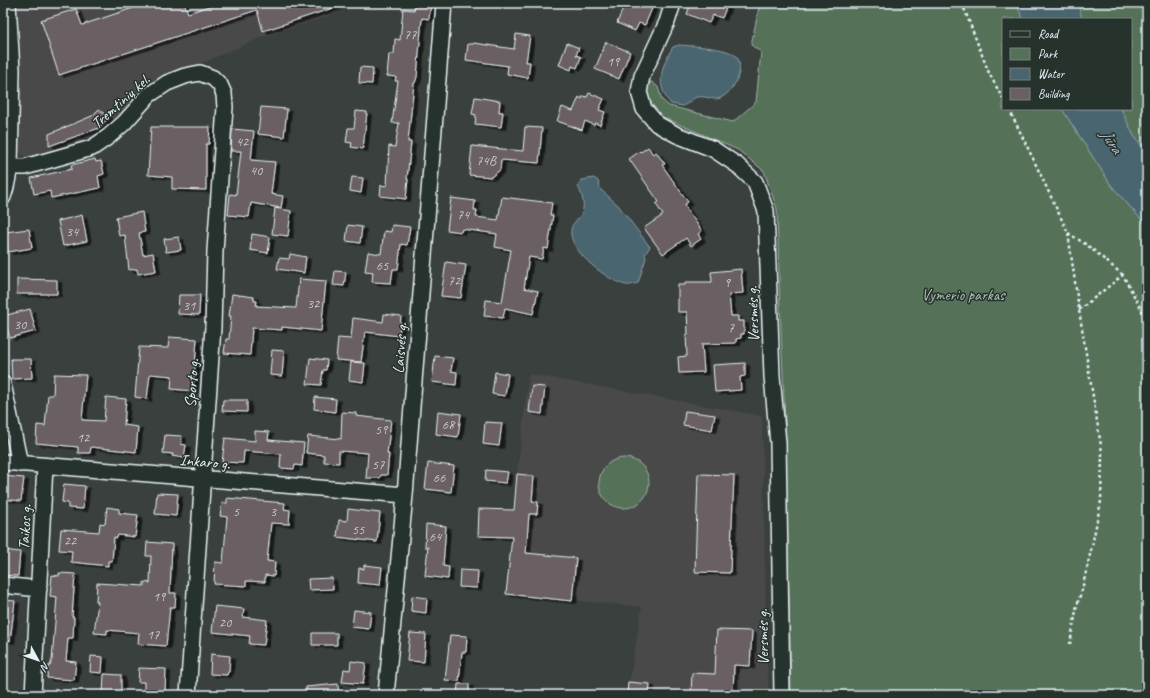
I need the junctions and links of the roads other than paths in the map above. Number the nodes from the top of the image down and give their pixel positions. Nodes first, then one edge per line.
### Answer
1 (8, 3) edge
2 (444, 3) edge
3 (673, 3) edge
4 (213, 78) joint
5 (10, 167) junction
6 (3, 197) edge
7 (3, 384) edge
8 (3, 462) edge
9 (20, 464) junction
10 (45, 466) junction
11 (202, 478) junction
12 (405, 495) junction
13 (3, 585) edge
14 (39, 589) junction
15 (33, 695) edge
16 (188, 695) edge
17 (386, 695) edge
18 (782, 695) edge

1 - 5 street
2 - 12 street, Laisvės g.
3 - 18 street, Versmės g.
4 - 5 street, Tremtinių kel.
4 - 11 street, Sporto g.
5 - 6 street
7 - 9 street
8 - 9 street, Inkaro g.
9 - 10 street, Inkaro g.
10 - 11 street, Inkaro g.
10 - 14 street, Taikos g.
11 - 12 street, Inkaro g.
11 - 16 street, Sporto g.
12 - 17 street, Laisvės g.
13 - 14 street
14 - 15 street, Taikos g.

